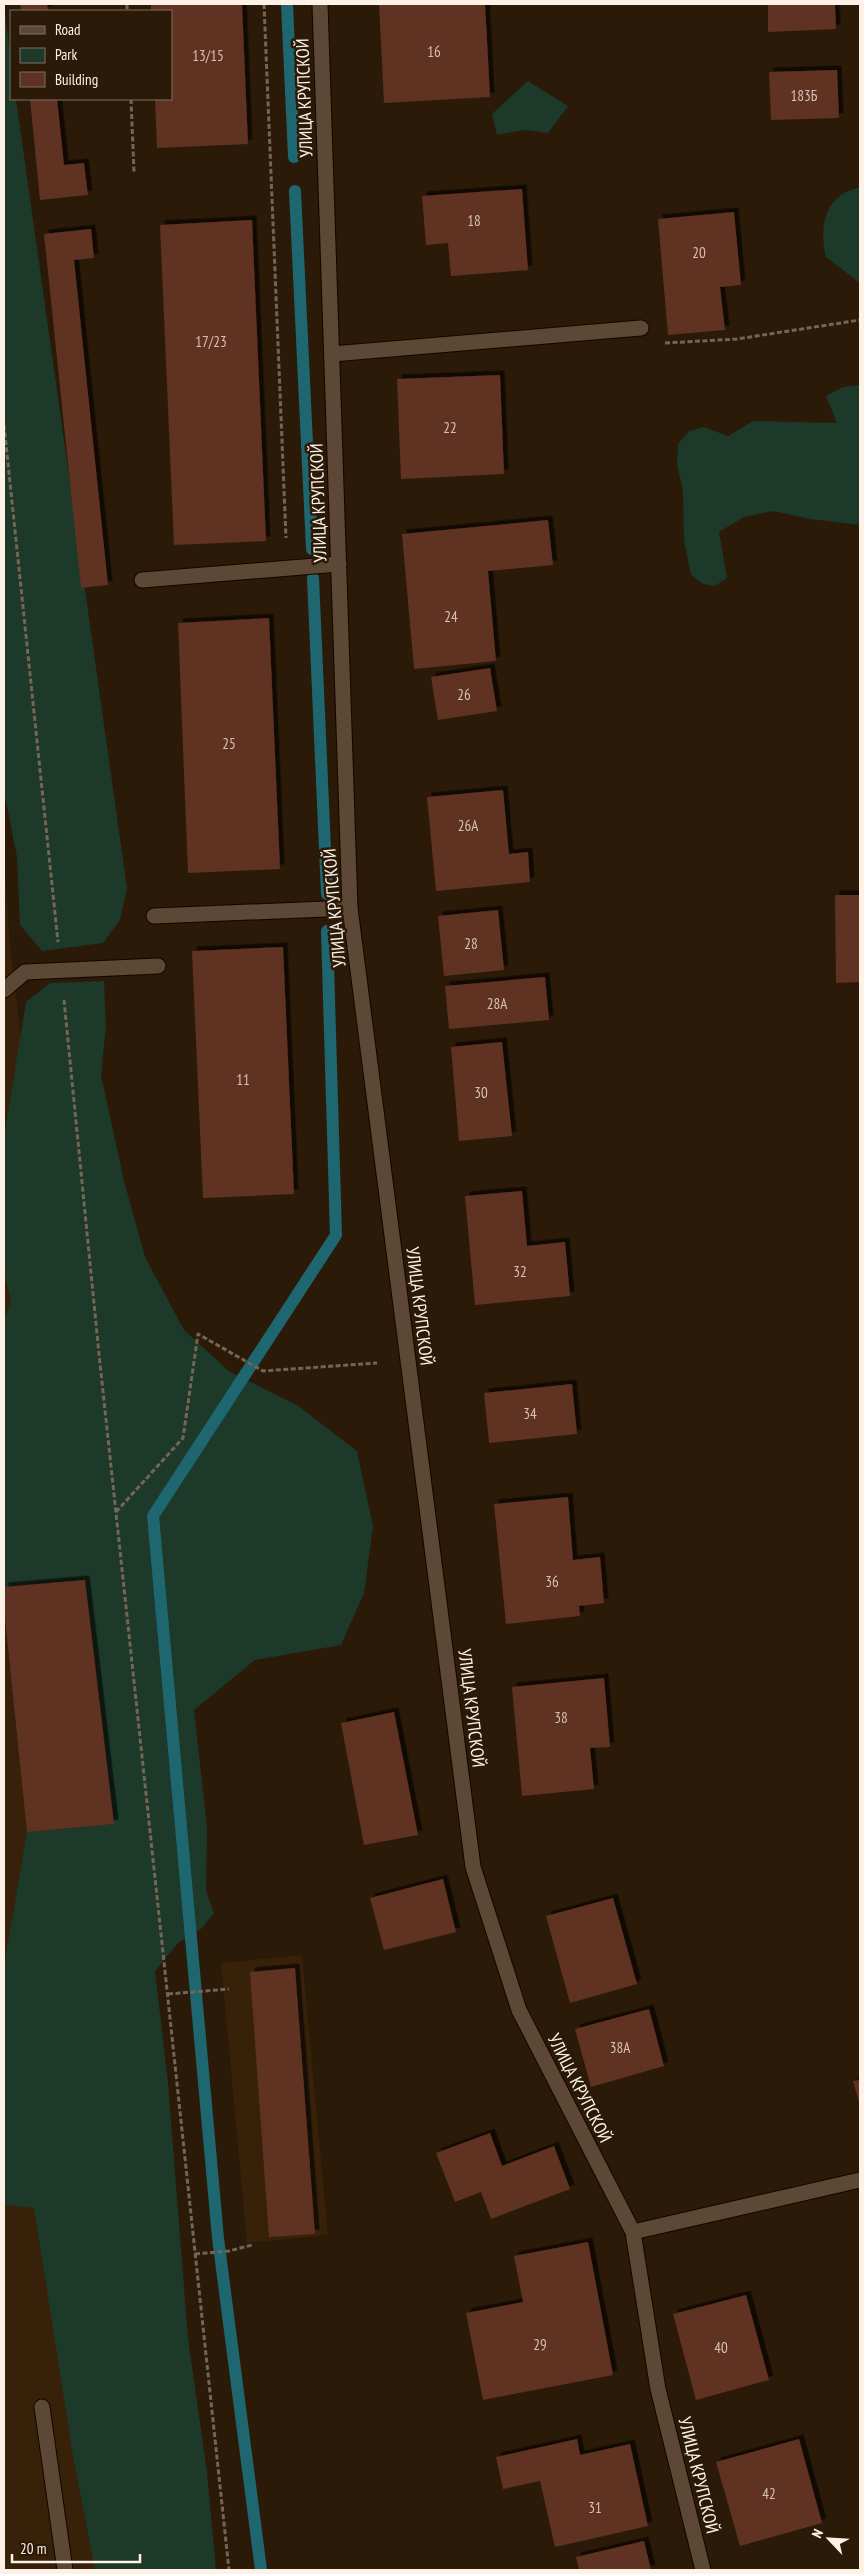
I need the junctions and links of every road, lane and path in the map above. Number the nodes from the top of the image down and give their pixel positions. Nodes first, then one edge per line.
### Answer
1 (264, 4) edge
2 (320, 4) edge
3 (131, 100) edge
4 (134, 172) dead end
5 (860, 320) edge
6 (641, 328) joint
7 (332, 354) junction
8 (4, 425) edge
9 (339, 564) junction
10 (287, 569) junction
11 (142, 580) dead end
12 (350, 908) junction
13 (154, 916) dead end
14 (158, 966) dead end
15 (60, 970) junction
16 (4, 990) edge
17 (408, 1361) junction
18 (116, 1512) junction
19 (229, 1989) dead end
20 (167, 1994) junction
21 (860, 2180) edge
22 (633, 2232) junction
23 (252, 2245) dead end
24 (195, 2254) junction
25 (42, 2408) dead end
26 (65, 2570) edge
27 (229, 2570) edge
28 (703, 2570) edge

1 - 10 path
2 - 7 street, УЛИЦА КРУПСКОЙ
3 - 4 path
5 - 6 path
6 - 7 street
7 - 9 street, УЛИЦА КРУПСКОЙ
8 - 15 path
9 - 10 street
9 - 12 street, УЛИЦА КРУПСКОЙ
10 - 11 street
12 - 13 street
12 - 17 street, УЛИЦА КРУПСКОЙ
14 - 15 street
15 - 16 street
15 - 18 path
17 - 18 path
17 - 22 street, УЛИЦА КРУПСКОЙ
18 - 20 path
19 - 20 path
20 - 24 path
21 - 22 street
22 - 28 street, УЛИЦА КРУПСКОЙ
23 - 24 path
24 - 27 path
25 - 26 street

